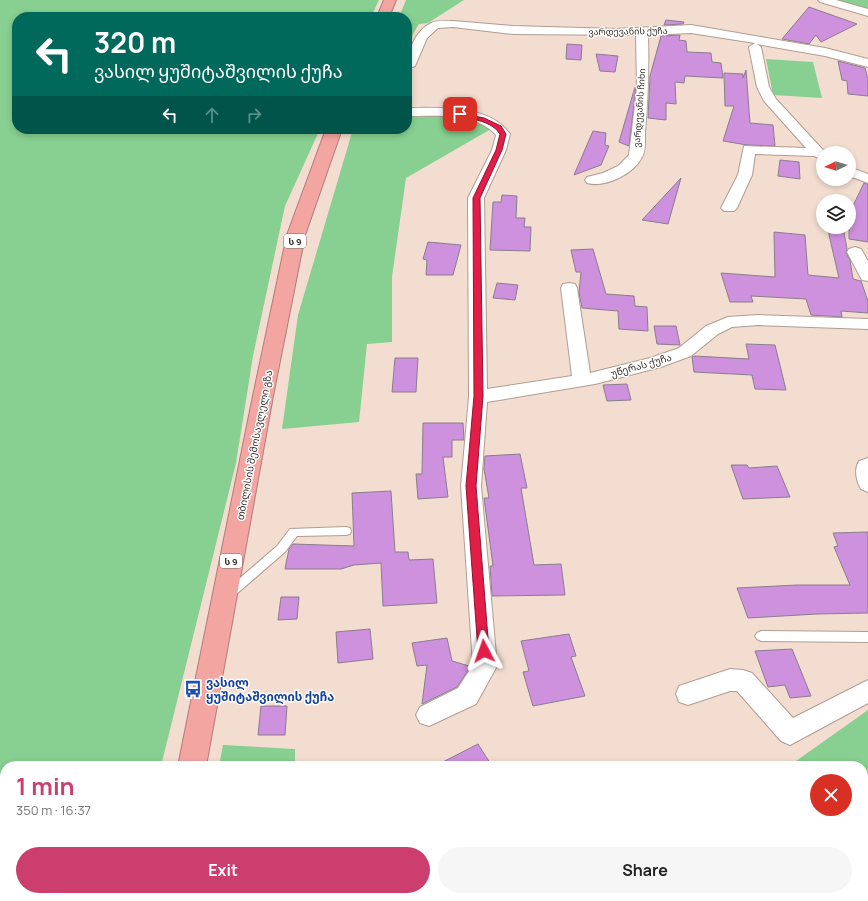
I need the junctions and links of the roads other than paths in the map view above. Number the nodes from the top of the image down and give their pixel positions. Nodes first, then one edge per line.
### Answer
1 (390, 0) edge
2 (824, 0) edge
3 (385, 12) edge
4 (868, 13) edge
5 (692, 29) junction
6 (642, 32) junction
7 (755, 47) junction
8 (839, 55) junction
9 (412, 60) edge
10 (868, 63) edge
11 (412, 112) edge
12 (332, 134) edge
13 (816, 150) edge
14 (816, 154) edge
15 (856, 174) edge
16 (868, 179) edge
17 (592, 180) dead end
18 (728, 208) dead end
19 (854, 252) dead end
20 (868, 276) edge
21 (569, 288) dead end
22 (868, 324) edge
23 (582, 380) junction
24 (478, 396) junction
25 (868, 465) edge
26 (868, 484) edge
27 (346, 531) dead end
28 (224, 598) junction
29 (761, 636) dead end
30 (868, 637) edge
31 (868, 691) edge
32 (688, 694) dead end
33 (429, 715) dead end
34 (193, 761) edge

1 - 3 highway
2 - 4 street
5 - 6 street, ვარდევანის ქუჩა
5 - 7 street
5 - 8 street, ვარდევანის ქუჩა
6 - 9 street, ვარდევანის ქუჩა
6 - 17 street, ვარდევანის ჩიხი
7 - 8 street
7 - 13 street
8 - 10 street, ვარდევანის ქუჩა
11 - 24 street
12 - 28 highway, თბილისის შემოსავლელი გზა / ს 9
14 - 18 street
15 - 16 street
19 - 20 street
21 - 23 street
22 - 23 street, უწერას ქუჩა
23 - 24 street, უწერას ქუჩა
24 - 33 street
25 - 26 street
27 - 28 lane
28 - 34 highway, თბილისის შემოსავლელი გზა / ს 9
29 - 30 lane
31 - 32 street

